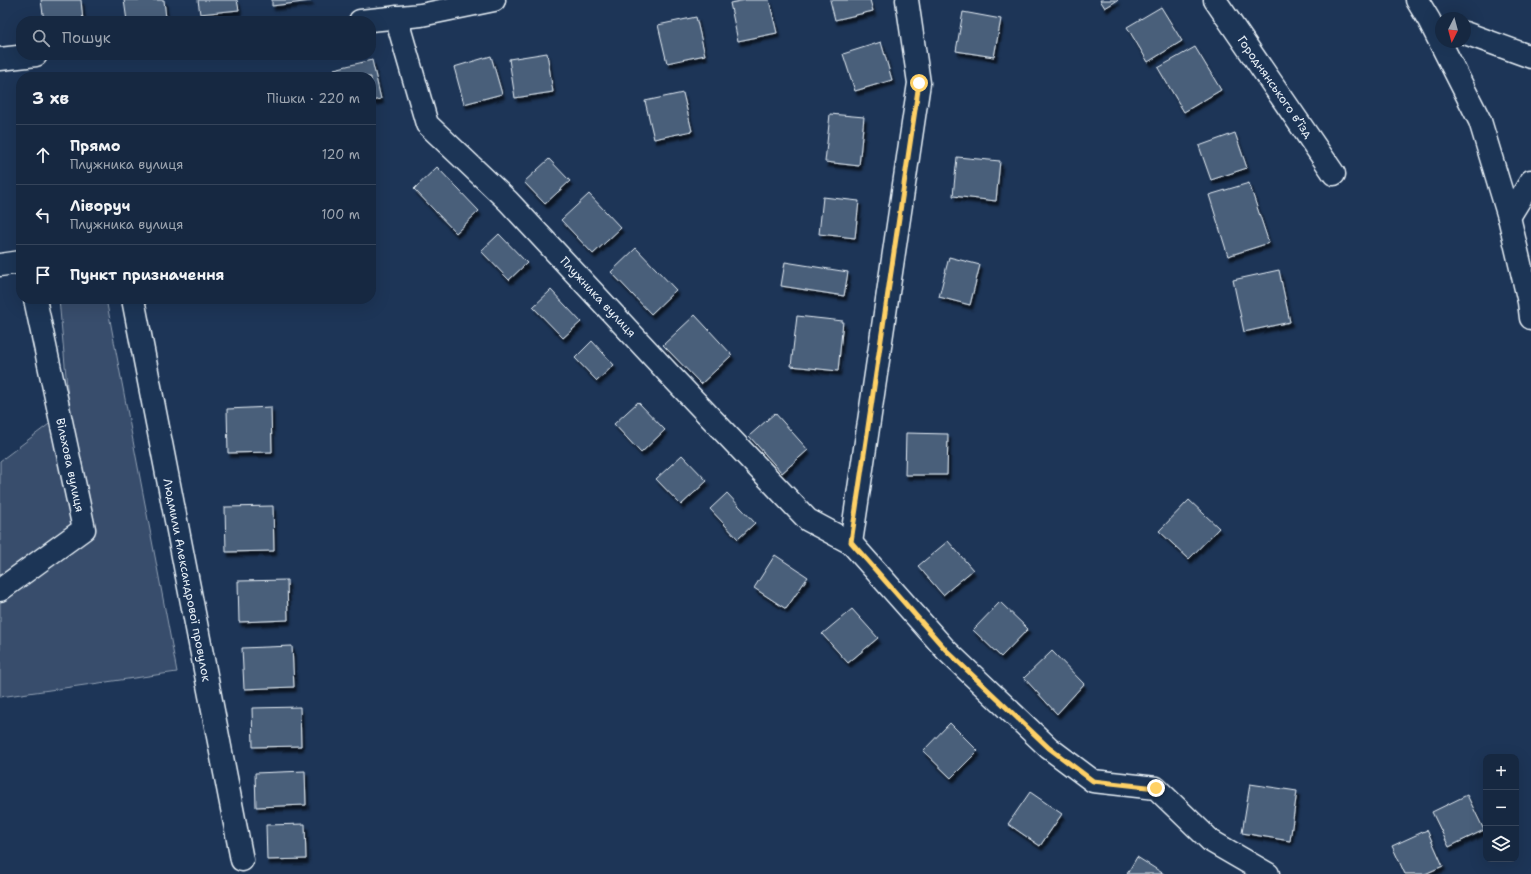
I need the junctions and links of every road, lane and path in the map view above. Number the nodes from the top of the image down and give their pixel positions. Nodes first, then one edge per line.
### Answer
1 (494, 0) edge
2 (907, 0) edge
3 (1215, 0) edge
4 (1417, 0) edge
5 (396, 17) junction
6 (376, 19) edge
7 (1435, 22) edge
8 (1471, 35) edge
9 (1447, 48) edge
10 (16, 57) edge
11 (1531, 57) edge
12 (0, 59) edge
13 (1334, 174) dead end
14 (1531, 181) edge
15 (1509, 217) junction
16 (16, 263) edge
17 (0, 265) edge
18 (36, 304) edge
19 (134, 304) edge
20 (1531, 318) edge
21 (851, 542) junction
22 (0, 590) edge
23 (242, 860) dead end
24 (1268, 874) edge

1 - 5 main road
2 - 21 main road
3 - 13 main road, Городнянського в’їзд
4 - 7 main road
5 - 6 main road
5 - 21 main road, Плужника вулиця
8 - 11 main road
9 - 15 main road
10 - 12 main road
14 - 15 main road
15 - 20 main road
16 - 17 main road
18 - 22 main road, Вільхова вулиця
19 - 23 main road, Людмили Александрової провулок
21 - 24 main road, Плужника вулиця

